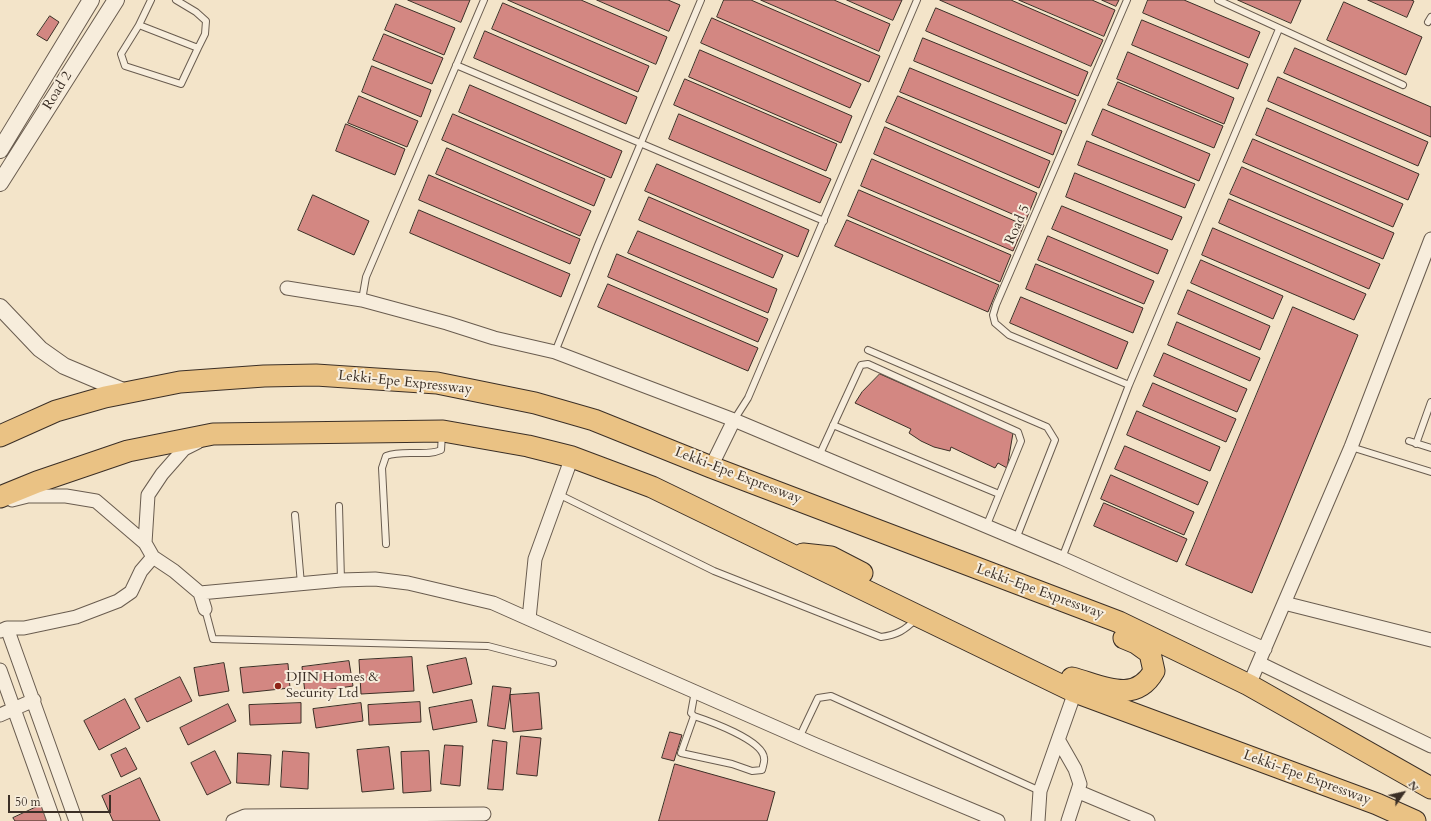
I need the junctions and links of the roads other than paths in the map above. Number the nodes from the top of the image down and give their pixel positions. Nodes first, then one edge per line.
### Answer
1 (91, 0) edge
2 (116, 0) edge
3 (151, 0) edge
4 (176, 0) edge
5 (484, 0) edge
6 (701, 0) edge
7 (917, 0) edge
8 (1127, 0) edge
9 (1218, 0) edge
10 (139, 26) junction
11 (1279, 29) junction
12 (198, 48) junction
13 (456, 65) junction
14 (1403, 85) dead end
15 (640, 143) junction
16 (0, 150) edge
17 (0, 183) edge
18 (824, 221) junction
19 (1431, 239) edge
20 (287, 288) dead end
21 (362, 300) junction
22 (0, 307) edge
23 (868, 350) dead end
24 (555, 352) junction
25 (1129, 385) junction
26 (128, 393) junction
27 (1431, 402) edge
28 (734, 420) junction
29 (833, 425) junction
30 (443, 431) junction
31 (213, 434) junction
32 (0, 436) edge
33 (1409, 442) dead end
34 (1416, 444) junction
35 (1351, 447) junction
36 (1431, 448) edge
37 (819, 456) junction
38 (572, 457) junction
39 (711, 467) junction
40 (1431, 472) edge
41 (999, 494) junction
42 (560, 495) junction
43 (0, 497) edge
44 (0, 502) edge
45 (339, 506) dead end
46 (295, 515) dead end
47 (986, 527) junction
48 (1016, 539) junction
49 (145, 543) junction
50 (386, 544) dead end
51 (786, 552) junction
52 (153, 557) junction
53 (1062, 558) junction
54 (341, 580) junction
55 (1004, 580) junction
56 (301, 584) junction
57 (200, 593) junction
58 (1284, 603) junction
59 (205, 609) joint
60 (918, 616) junction
61 (529, 618) junction
62 (4, 630) edge
63 (1431, 640) edge
64 (1265, 649) junction
65 (553, 663) dead end
66 (1259, 663) junction
67 (0, 670) edge
68 (1249, 685) junction
69 (695, 691) junction
70 (1075, 692) junction
71 (34, 700) junction
72 (14, 708) junction
73 (0, 715) edge
74 (694, 716) junction
75 (799, 738) junction
76 (1059, 741) junction
77 (1431, 746) edge
78 (1431, 788) edge
79 (1040, 791) junction
80 (1079, 792) junction
81 (484, 814) dead end
82 (54, 821) edge
83 (76, 821) edge
84 (233, 821) edge
85 (998, 821) edge
86 (1038, 821) edge
87 (1068, 821) edge
88 (1148, 821) edge
89 (1415, 821) edge

1 - 16 street, Road 2
2 - 17 street, Road 2
3 - 10 lane
4 - 12 lane
5 - 13 lane
6 - 15 lane
7 - 18 lane
8 - 25 lane, Road 5
9 - 11 lane
10 - 12 lane
10 - 12 lane
11 - 14 lane
11 - 25 lane
13 - 15 lane
13 - 21 lane
15 - 18 lane
15 - 24 lane
18 - 28 lane
19 - 35 street
20 - 21 street
21 - 24 street
22 - 26 street
23 - 48 lane
24 - 28 street
25 - 53 lane
26 - 32 highway, Lekki-Epe Expressway
26 - 39 highway, Lekki-Epe Expressway
27 - 34 lane
28 - 37 street
28 - 39 street
29 - 37 lane
29 - 41 lane
29 - 41 lane
30 - 31 highway, Lekki-Epe Expressway
30 - 38 highway, Lekki-Epe Expressway
30 - 50 lane
31 - 43 highway, Lekki-Epe Expressway
31 - 49 street
33 - 34 lane
34 - 36 lane
35 - 40 lane
35 - 58 street
37 - 47 street
38 - 42 street
38 - 51 highway, Lekki-Epe Expressway
39 - 55 highway, Lekki-Epe Expressway
41 - 47 lane
42 - 60 lane
42 - 61 street
44 - 49 street
45 - 54 lane
46 - 56 lane
47 - 48 street
48 - 53 street
49 - 52 street
51 - 55 highway
51 - 60 highway, Lekki-Epe Expressway
52 - 57 street
52 - 62 street
53 - 64 street
54 - 56 street
54 - 61 street
55 - 68 highway, Lekki-Epe Expressway
56 - 57 street
57 - 59 street
58 - 63 street
58 - 64 street
59 - 65 lane
60 - 70 highway, Lekki-Epe Expressway
61 - 69 street
62 - 71 street
64 - 66 street
66 - 68 street
66 - 77 street
67 - 72 street
68 - 78 highway, Lekki-Epe Expressway
69 - 74 lane
69 - 75 street
70 - 76 street
70 - 89 highway, Lekki-Epe Expressway
71 - 72 street
71 - 83 street
72 - 73 street
72 - 82 street
74 - 74 lane
75 - 79 lane
75 - 85 street
76 - 79 street
76 - 80 street
79 - 86 street
80 - 87 street
80 - 88 street
81 - 84 street

